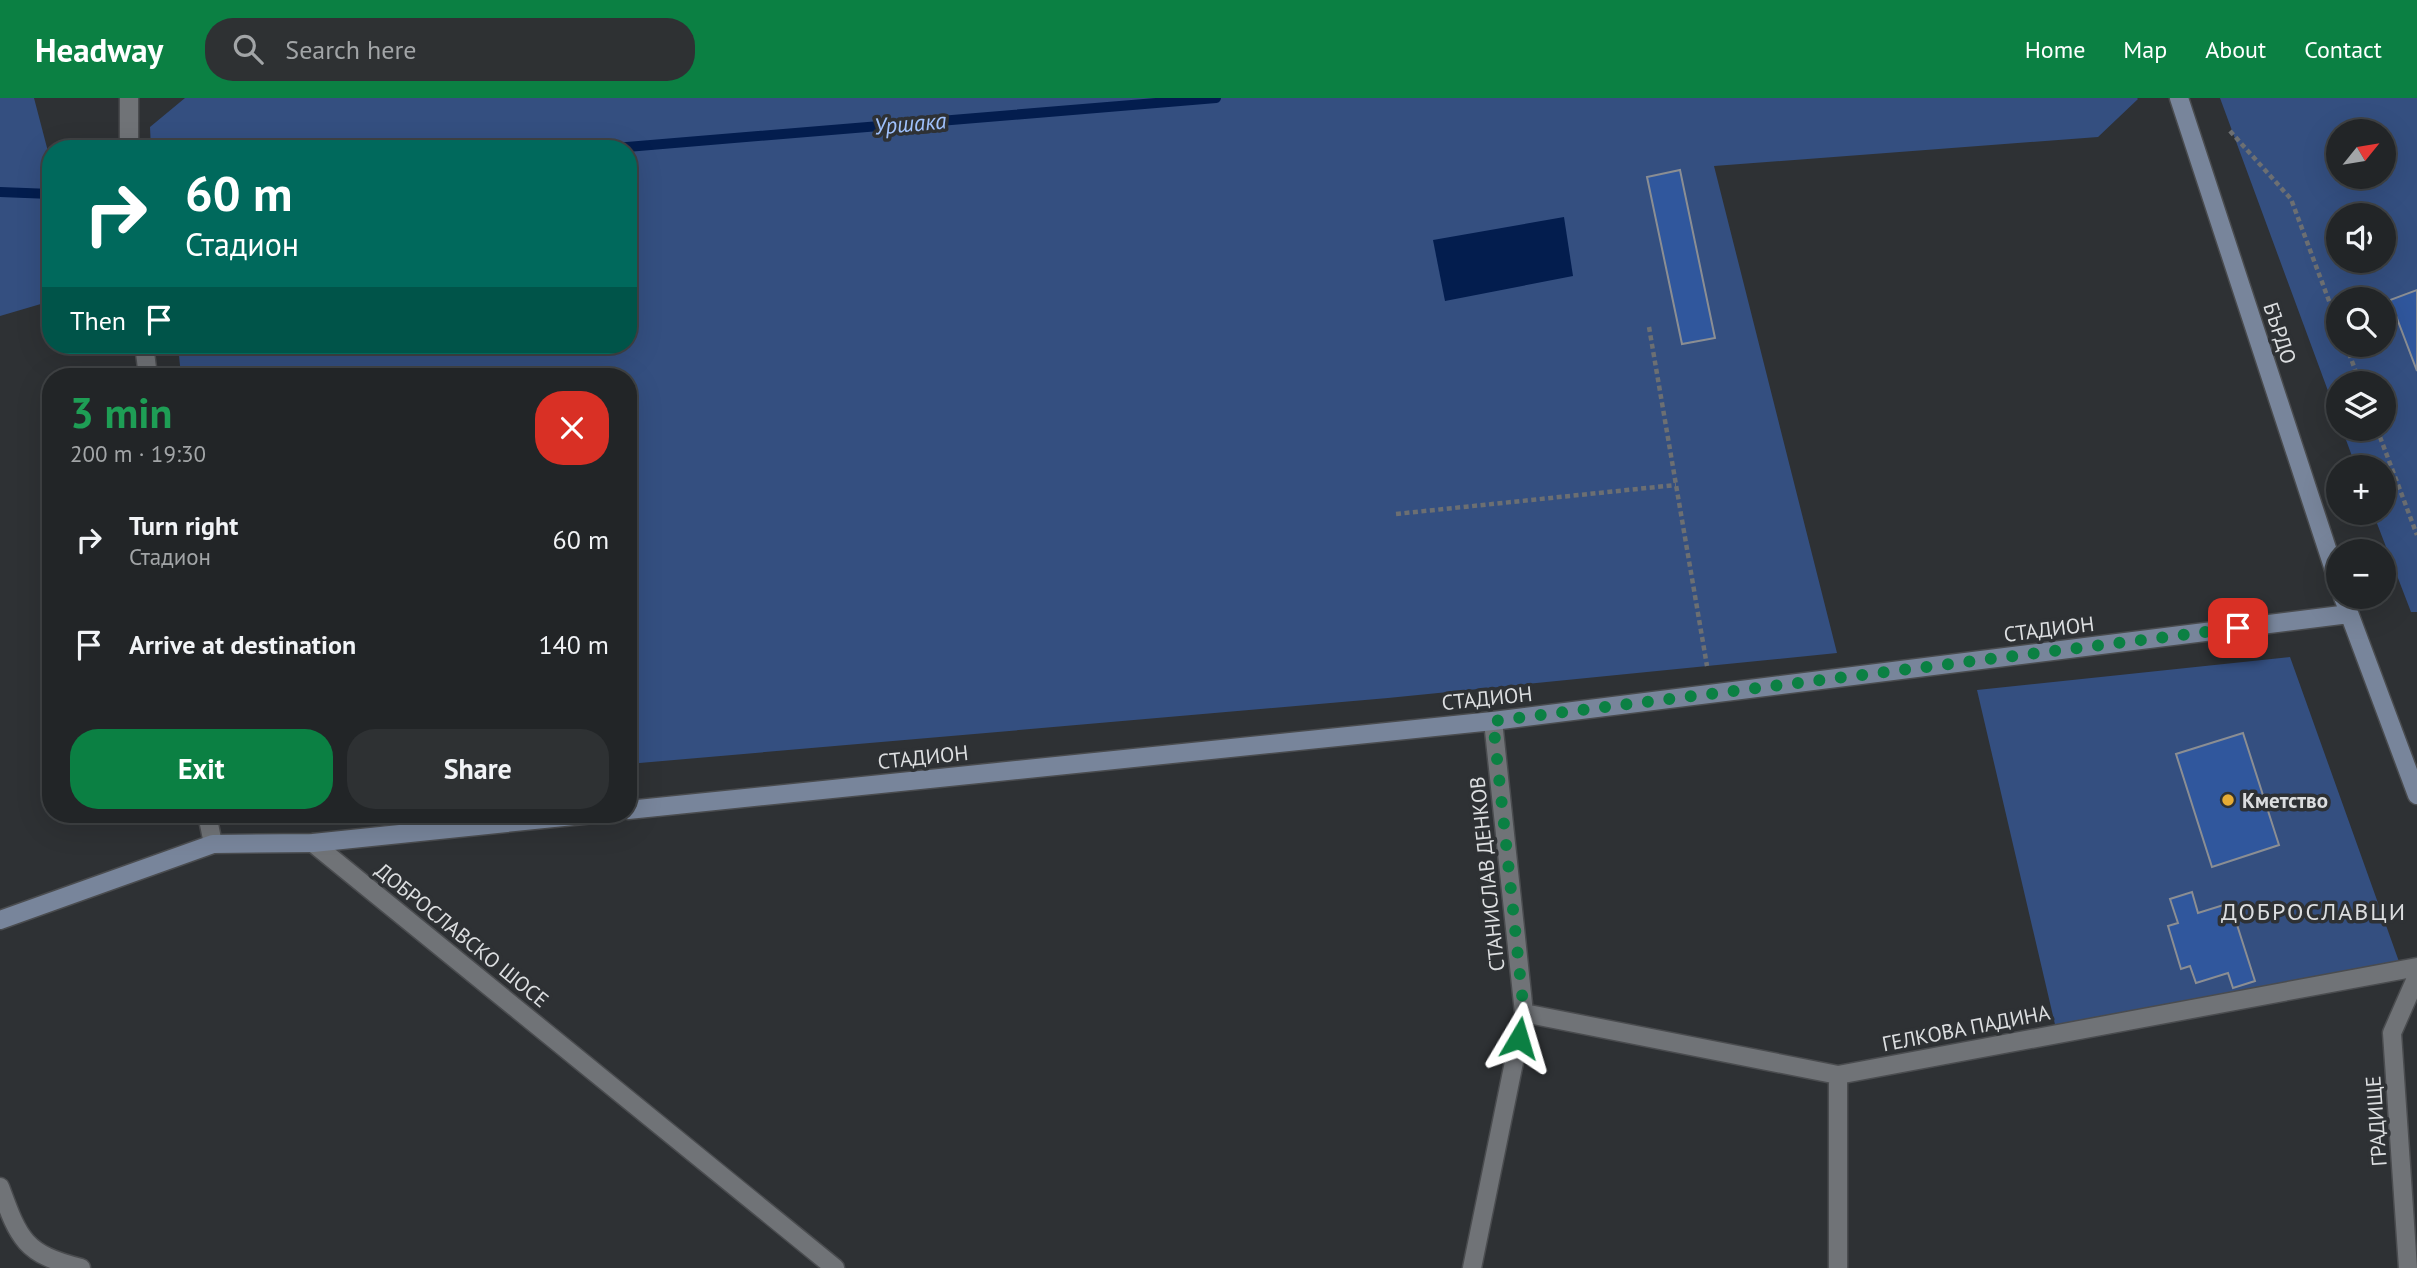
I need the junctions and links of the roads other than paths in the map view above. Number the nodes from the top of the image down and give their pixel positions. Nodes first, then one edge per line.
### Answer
1 (129, 98) edge
2 (2181, 104) edge
3 (129, 140) edge
4 (2326, 545) edge
5 (2347, 609) edge
6 (2348, 614) junction
7 (1493, 721) junction
8 (2417, 795) edge
9 (637, 809) edge
10 (209, 823) edge
11 (506, 823) edge
12 (313, 843) junction
13 (213, 844) junction
14 (0, 920) edge
15 (2417, 967) edge
16 (2417, 976) edge
17 (1524, 1013) junction
18 (1838, 1075) junction
19 (0, 1187) edge
20 (81, 1268) edge
21 (835, 1268) edge
22 (1472, 1268) edge
23 (1838, 1268) edge
24 (2408, 1268) edge

1 - 3 street
2 - 4 street, БЪРДО
5 - 6 street
6 - 7 street, СТАДИОН
6 - 8 street
7 - 9 street, СТАДИОН
7 - 17 street, СТАНИСЛАВ ДЕНКОВ
10 - 13 street
11 - 12 street
12 - 13 street
12 - 21 street, ДОБРОСЛАВСКО ШОСЕ
13 - 14 street
15 - 18 street, ГЕЛКОВА ПАДИНА
16 - 24 street, ГРАДИЩЕ
17 - 18 street, ГЕЛКОВА ПАДИНА
17 - 22 street, СТАНИСЛАВ ДЕНКОВ
18 - 23 street
19 - 20 street

